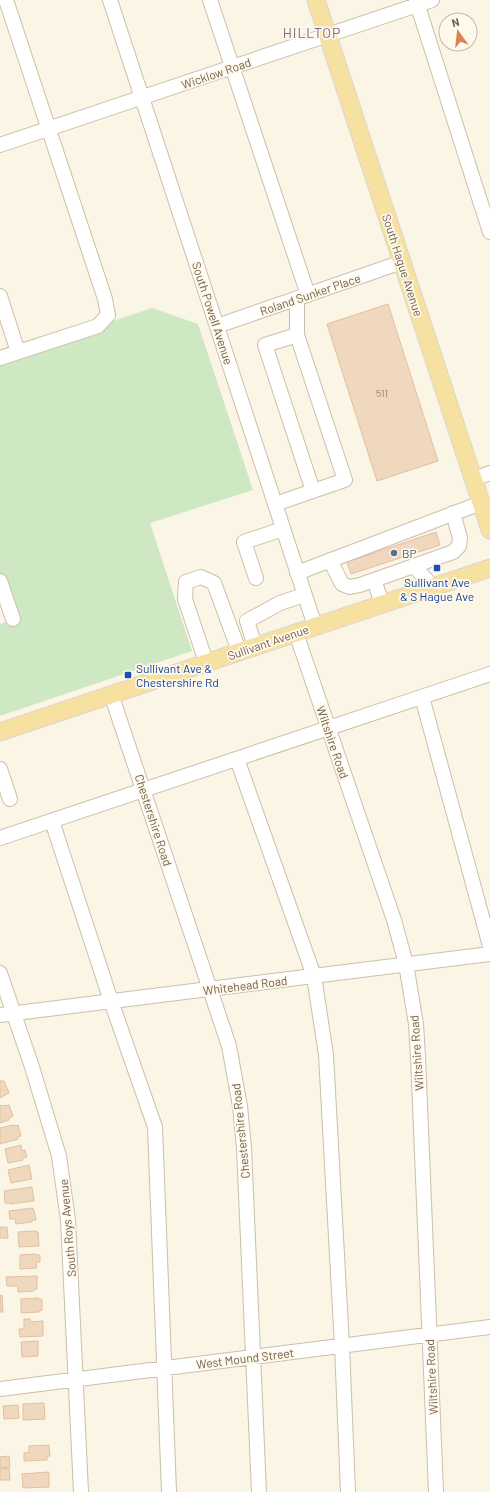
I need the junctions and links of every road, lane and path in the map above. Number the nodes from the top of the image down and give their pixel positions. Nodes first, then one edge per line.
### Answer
1 (6, 0) edge
2 (110, 0) edge
3 (210, 0) edge
4 (316, 0) edge
5 (432, 0) edge
6 (417, 2) edge
7 (328, 35) junction
8 (232, 67) junction
9 (141, 98) junction
10 (48, 129) junction
11 (0, 145) edge
12 (490, 232) edge
13 (402, 262) junction
14 (0, 296) edge
15 (302, 297) junction
16 (218, 326) junction
17 (297, 335) junction
18 (18, 352) junction
19 (0, 358) edge
20 (490, 472) edge
21 (479, 481) edge
22 (313, 491) junction
23 (481, 503) junction
24 (275, 504) junction
25 (453, 514) junction
26 (283, 529) junction
27 (490, 530) edge
28 (330, 560) junction
29 (414, 566) junction
30 (490, 568) edge
31 (297, 573) junction
32 (256, 578) dead end
33 (374, 580) junction
34 (0, 581) edge
35 (433, 587) junction
36 (304, 595) junction
37 (382, 603) junction
38 (13, 619) dead end
39 (315, 626) junction
40 (296, 632) junction
41 (255, 646) junction
42 (239, 651) junction
43 (206, 662) junction
44 (490, 674) edge
45 (111, 694) junction
46 (422, 697) junction
47 (329, 728) junction
48 (0, 732) edge
49 (237, 759) junction
50 (0, 769) edge
51 (144, 790) junction
52 (10, 799) dead end
53 (52, 821) junction
54 (0, 838) edge
55 (490, 946) edge
56 (490, 954) edge
57 (406, 964) junction
58 (0, 973) edge
59 (314, 976) junction
60 (211, 989) junction
61 (111, 1001) junction
62 (7, 1014) edge
63 (490, 1327) edge
64 (429, 1335) junction
65 (342, 1346) junction
66 (253, 1357) junction
67 (164, 1368) junction
68 (76, 1379) junction
69 (0, 1389) edge
70 (81, 1492) edge
71 (169, 1492) edge
72 (259, 1492) edge
73 (348, 1492) edge
74 (436, 1492) edge

1 - 10 street
2 - 9 street, South Powell Avenue
3 - 8 street
4 - 7 main road, South Hague Avenue
5 - 6 street, Wicklow Road
6 - 7 street, Wicklow Road
6 - 12 street
7 - 8 street, Wicklow Road
7 - 13 main road, South Hague Avenue
8 - 9 street, Wicklow Road
8 - 15 street
9 - 10 street, Wicklow Road
9 - 16 street, South Powell Avenue
10 - 11 street, Wicklow Road
10 - 18 street
13 - 15 street, Roland Sunker Place
13 - 21 main road, South Hague Avenue
14 - 18 street
15 - 16 street, Roland Sunker Place
15 - 17 street
16 - 24 street, South Powell Avenue
17 - 22 street
17 - 22 street
18 - 19 street
20 - 21 street
21 - 23 main road, South Hague Avenue
22 - 24 street
23 - 25 street
23 - 27 main road, South Hague Avenue
24 - 26 street, South Powell Avenue
25 - 28 street
25 - 29 street
26 - 31 street, South Powell Avenue
26 - 32 street
28 - 31 street
28 - 33 street
29 - 33 street
29 - 35 street
30 - 35 main road, Sullivant Avenue
31 - 36 street, South Powell Avenue
33 - 37 street
34 - 38 street
35 - 37 main road, Sullivant Avenue
36 - 39 street, South Powell Avenue
36 - 41 street
37 - 39 main road, Sullivant Avenue
39 - 40 main road, Sullivant Avenue
40 - 41 main road, Sullivant Avenue
40 - 47 street, Wiltshire Road
41 - 42 main road, Sullivant Avenue
42 - 43 main road, Sullivant Avenue
42 - 43 street
43 - 45 main road, Sullivant Avenue
44 - 46 street
45 - 48 main road, Sullivant Avenue
45 - 51 street, Chestershire Road
46 - 47 street
46 - 55 street
47 - 49 street
47 - 57 street, Wiltshire Road
49 - 51 street
49 - 59 street
50 - 52 street
51 - 53 street
51 - 60 street, Chestershire Road
53 - 54 street
53 - 61 street
56 - 57 street, Whitehead Road
57 - 59 street, Whitehead Road
57 - 64 street, Wiltshire Road
58 - 62 street, South Roys Avenue
59 - 60 street, Whitehead Road
59 - 65 street
60 - 61 street, Whitehead Road
60 - 66 street, Chestershire Road
61 - 62 street, Whitehead Road
61 - 67 street
62 - 68 street, South Roys Avenue
63 - 64 street, West Mound Street
64 - 65 street, West Mound Street
64 - 74 street, Wiltshire Road
65 - 66 street, West Mound Street
65 - 73 street
66 - 67 street, West Mound Street
66 - 72 street, Chestershire Road
67 - 68 street, West Mound Street
67 - 71 street
68 - 69 street, West Mound Street
68 - 70 street, South Roys Avenue

